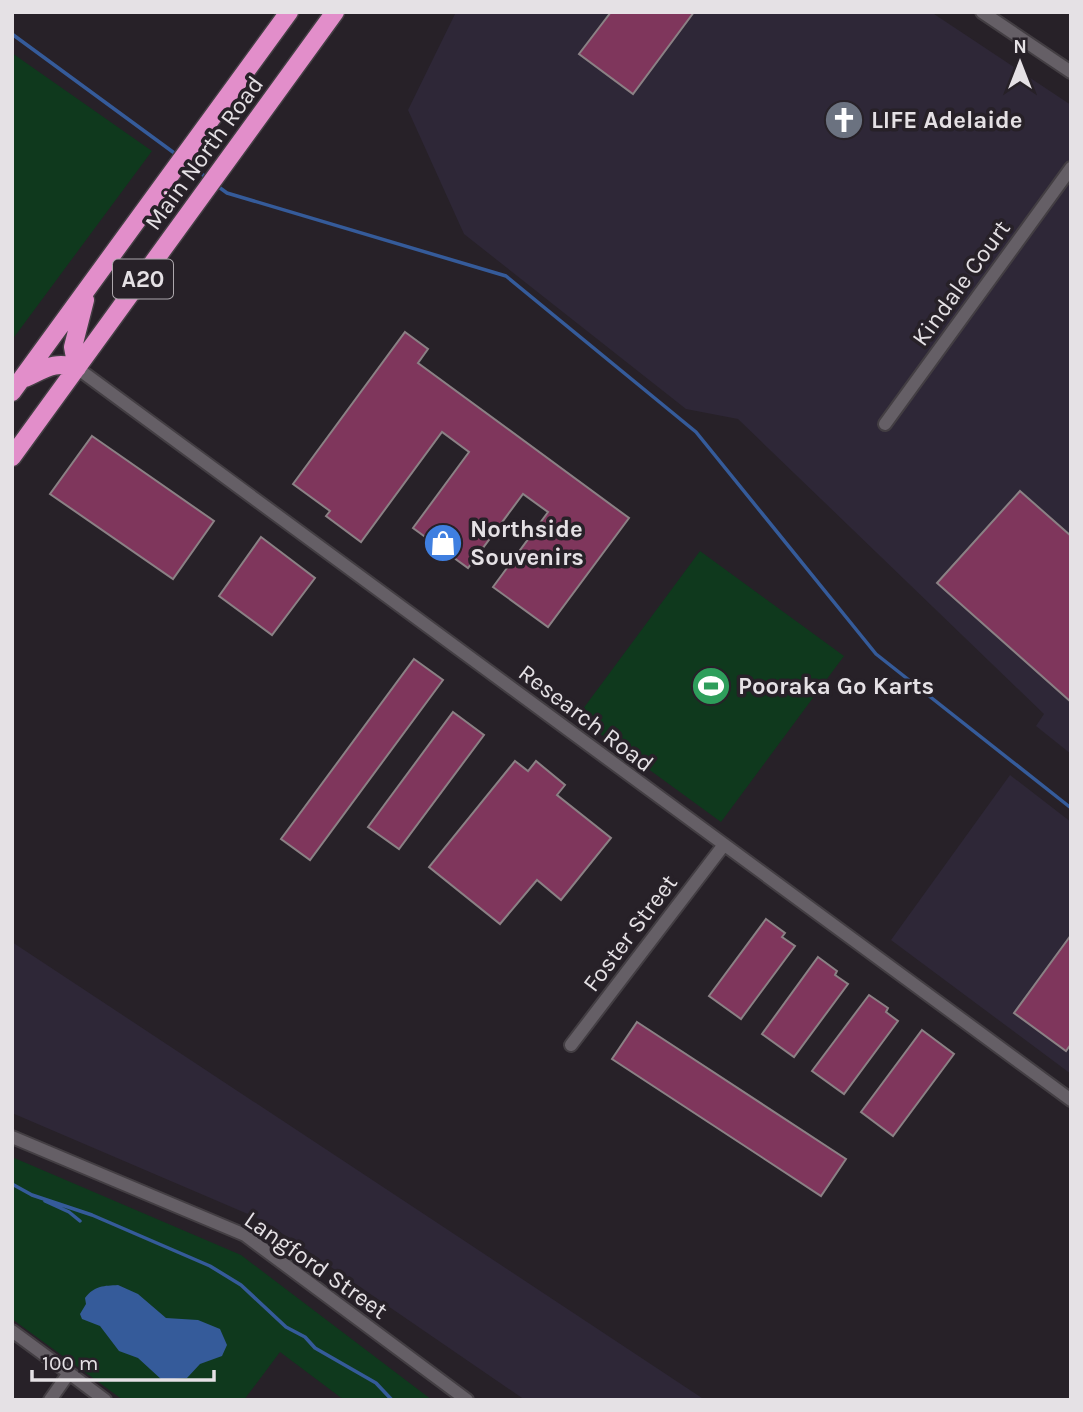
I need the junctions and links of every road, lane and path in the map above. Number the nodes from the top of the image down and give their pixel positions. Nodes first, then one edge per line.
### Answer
1 (289, 12) edge
2 (335, 12) edge
3 (984, 12) edge
4 (1071, 72) edge
5 (1071, 167) edge
6 (88, 290) junction
7 (77, 368) junction
8 (17, 386) edge
9 (885, 424) dead end
10 (12, 457) edge
11 (723, 846) junction
12 (571, 1045) dead end
13 (1071, 1100) edge
14 (12, 1137) edge
15 (12, 1331) edge
16 (69, 1373) junction
17 (50, 1400) edge
18 (105, 1400) edge
19 (467, 1400) edge

1 - 6 highway, Main North Road / A20
2 - 7 highway, Main North Road / A20
3 - 4 street
5 - 9 street, Kindale Court
6 - 7 highway
6 - 8 highway, Main North Road / A20
7 - 8 highway
7 - 10 highway, Main North Road / A20
7 - 11 street, Research Road
11 - 12 street, Foster Street
11 - 13 street, Research Road
14 - 19 street, Langford Street
15 - 16 street
16 - 17 street
16 - 18 street

